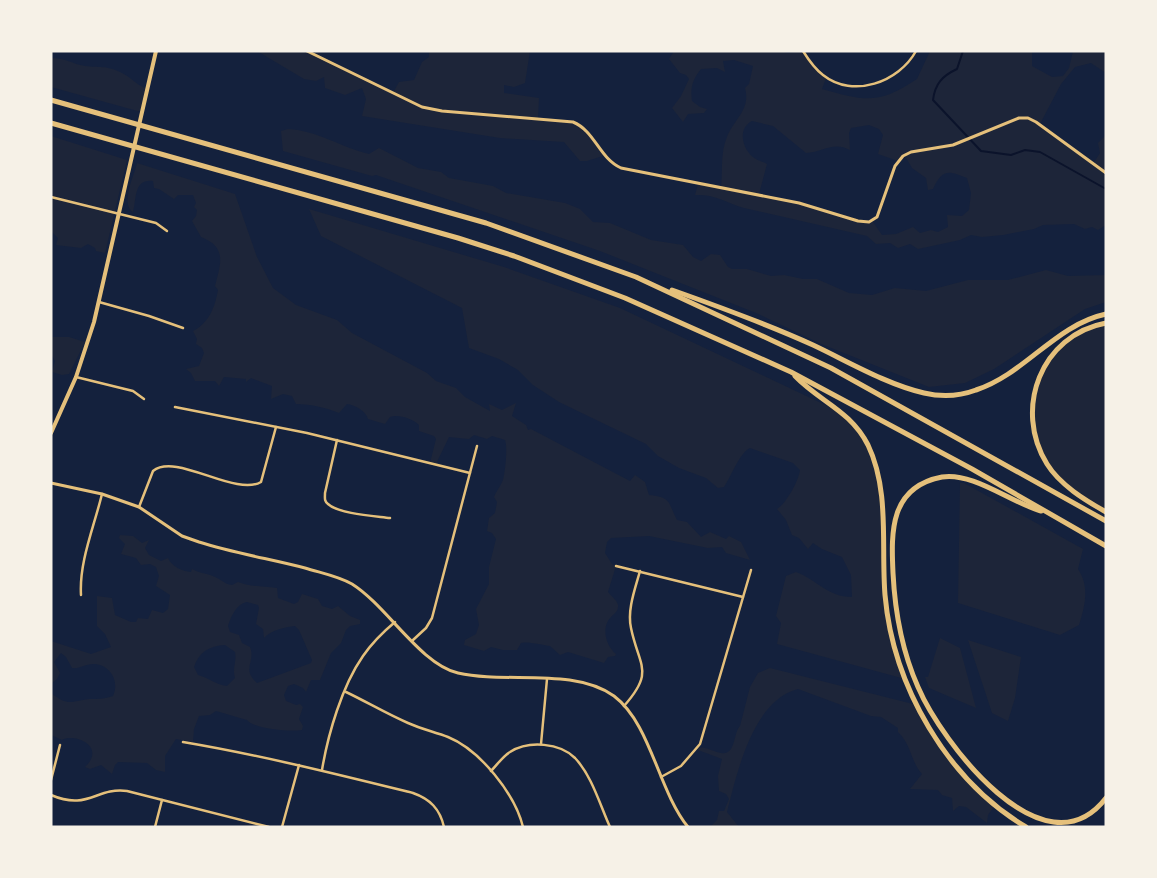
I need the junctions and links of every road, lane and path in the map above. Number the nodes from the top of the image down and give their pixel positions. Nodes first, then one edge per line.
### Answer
1 (156, 51) edge
2 (307, 51) edge
3 (803, 51) edge
4 (916, 51) edge
5 (51, 100) edge
6 (51, 123) edge
7 (1106, 173) edge
8 (51, 197) edge
9 (118, 214) junction
10 (166, 231) dead end
11 (636, 277) junction
12 (99, 302) junction
13 (1106, 314) edge
14 (1106, 322) edge
15 (183, 328) dead end
16 (791, 372) junction
17 (76, 376) junction
18 (144, 399) dead end
19 (175, 407) dead end
20 (276, 427) junction
21 (51, 433) edge
22 (337, 440) junction
23 (477, 446) dead end
24 (470, 473) junction
25 (51, 483) edge
26 (102, 494) junction
27 (139, 507) junction
28 (1106, 512) edge
29 (1049, 513) junction
30 (390, 518) dead end
31 (1106, 521) edge
32 (1106, 546) edge
33 (616, 566) dead end
34 (751, 570) dead end
35 (640, 571) junction
36 (81, 596) dead end
37 (743, 597) junction
38 (395, 622) junction
39 (412, 640) junction
40 (547, 679) junction
41 (346, 692) junction
42 (624, 706) junction
43 (183, 742) dead end
44 (541, 744) junction
45 (60, 745) dead end
46 (298, 765) junction
47 (322, 770) junction
48 (490, 771) junction
49 (660, 777) junction
50 (51, 780) edge
51 (51, 795) edge
52 (1106, 798) edge
53 (162, 800) junction
54 (155, 827) edge
55 (268, 827) edge
56 (282, 827) edge
57 (444, 827) edge
58 (523, 827) edge
59 (610, 827) edge
60 (688, 827) edge
61 (1026, 827) edge

1 - 9 main road
2 - 7 street
3 - 4 street
5 - 11 highway
6 - 16 highway
8 - 9 street
9 - 10 street
9 - 12 main road
11 - 13 highway
11 - 31 highway
12 - 15 street
12 - 17 main road
14 - 28 highway
16 - 29 highway
16 - 61 highway
17 - 18 street
17 - 21 main road
19 - 20 street
20 - 22 street
20 - 27 street
22 - 24 street
22 - 30 street
23 - 24 street
24 - 39 street
25 - 26 street
26 - 27 street
26 - 36 street
27 - 38 street
29 - 32 highway
29 - 52 highway
33 - 35 street
34 - 37 street
35 - 37 street
35 - 42 street
37 - 49 street
38 - 39 street
38 - 41 street
39 - 40 street
40 - 42 street
40 - 44 street
41 - 47 street
41 - 48 street
42 - 49 street
43 - 46 street
44 - 48 street
44 - 59 street
45 - 50 street
46 - 47 street
46 - 56 street
47 - 57 street
48 - 58 street
49 - 60 street
51 - 53 street
53 - 54 street
53 - 55 street

